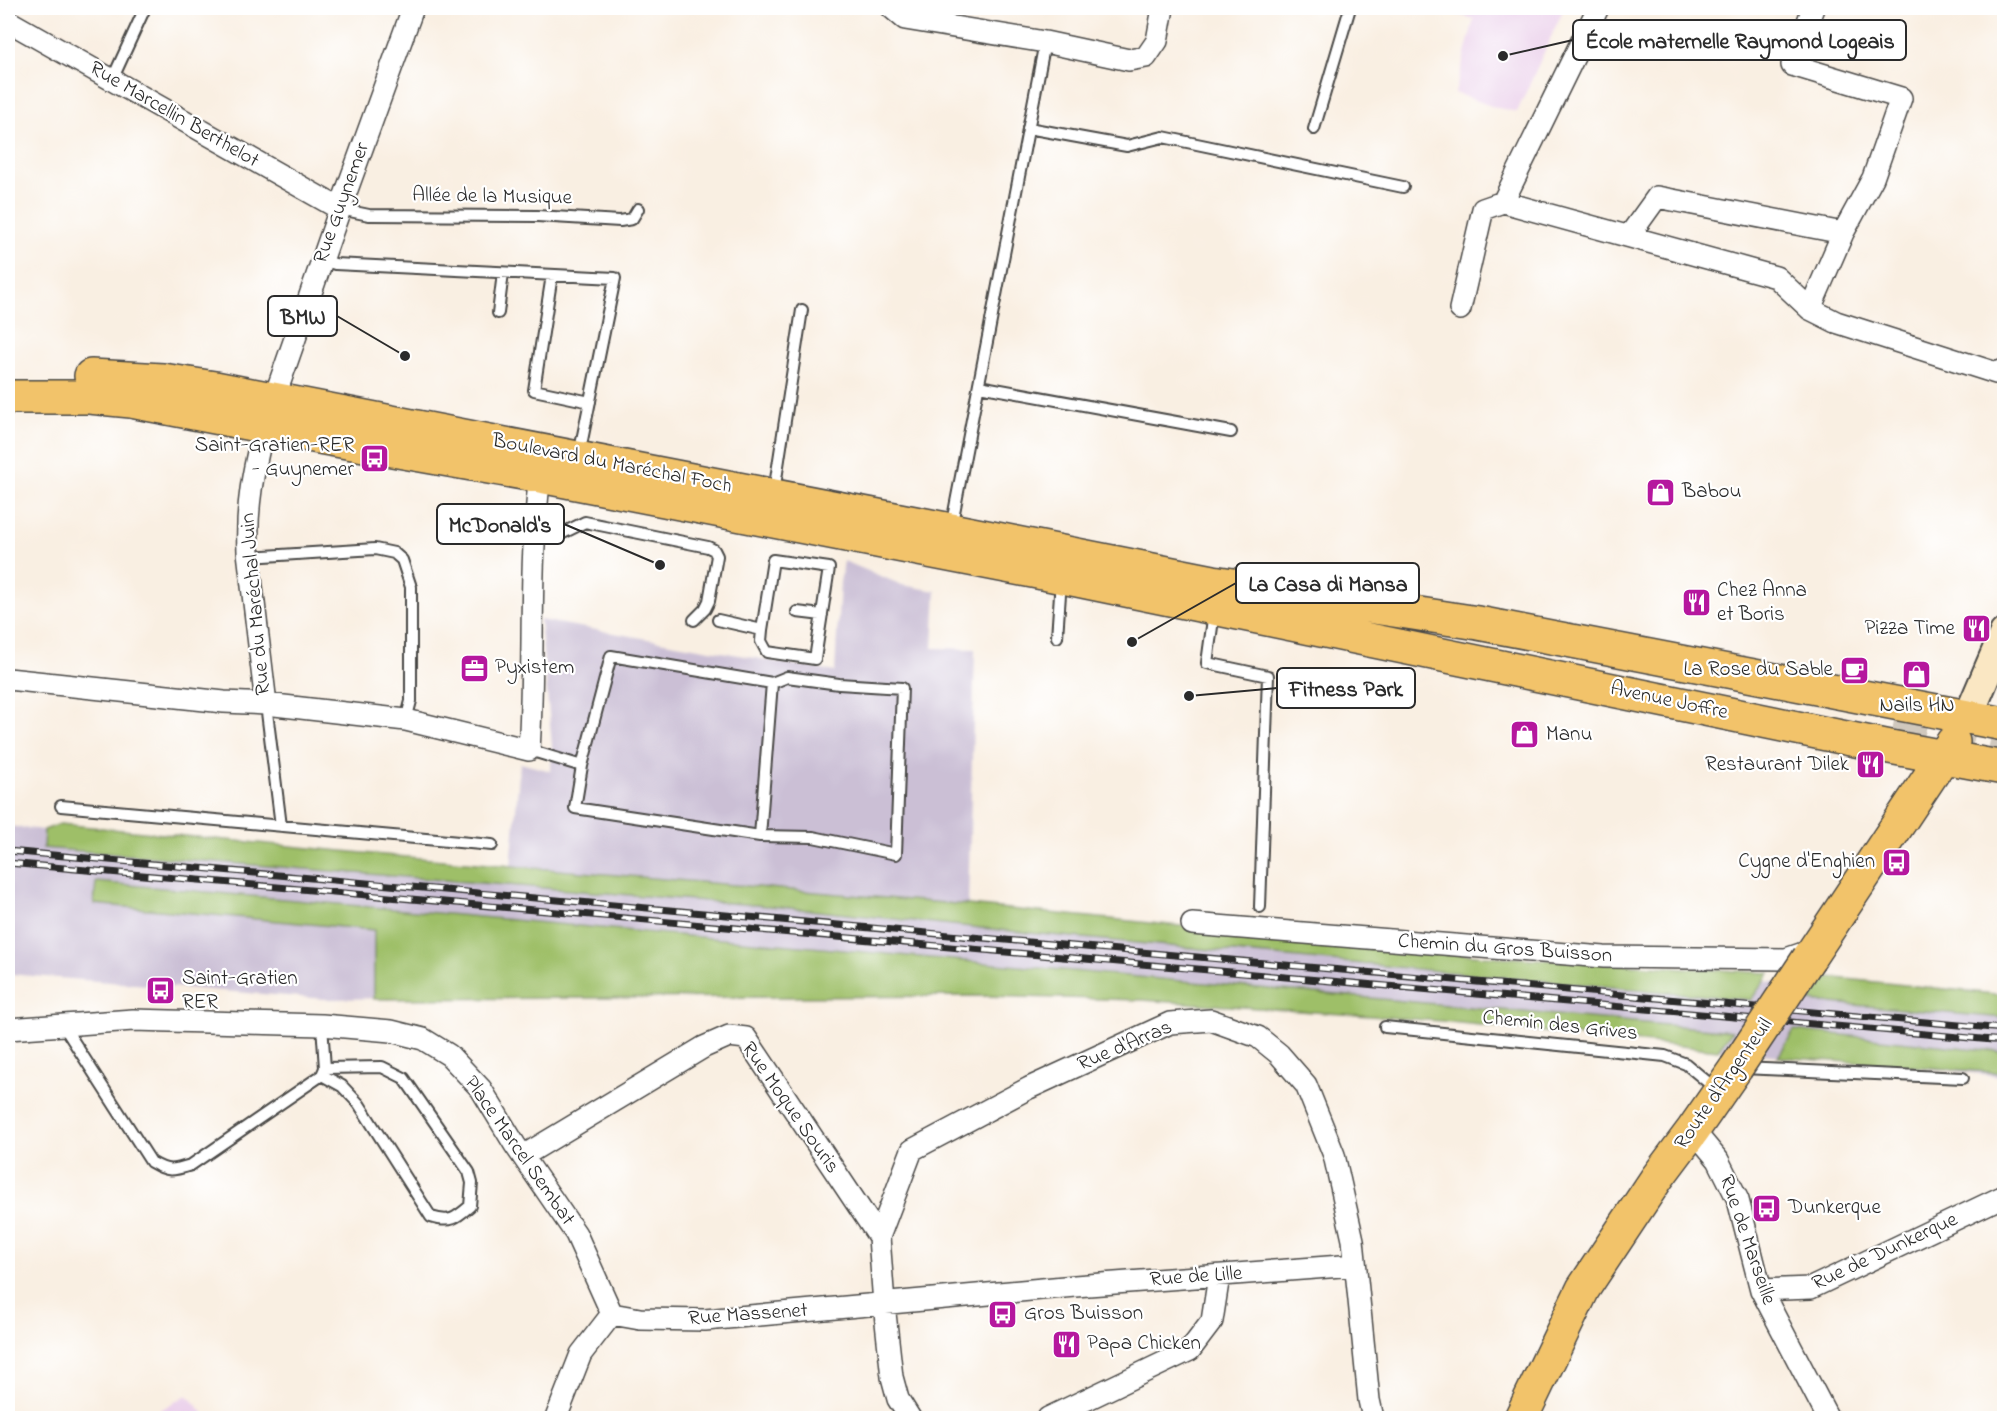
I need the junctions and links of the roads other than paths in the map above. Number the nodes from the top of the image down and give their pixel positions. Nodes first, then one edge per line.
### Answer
1 (145, 8) edge
2 (413, 8) edge
3 (892, 8) edge
4 (1162, 8) edge
5 (1350, 8) edge
6 (1598, 8) edge
7 (1813, 8) edge
8 (8, 21) edge
9 (1044, 42) junction
10 (112, 80) junction
11 (1028, 128) junction
12 (1314, 129) dead end
13 (1402, 187) dead end
14 (1503, 202) junction
15 (340, 209) junction
16 (638, 209) dead end
17 (1843, 233) junction
18 (1629, 236) junction
19 (322, 260) junction
20 (503, 273) junction
21 (552, 275) junction
22 (1460, 309) dead end
23 (1810, 309) junction
24 (802, 310) dead end
25 (498, 313) dead end
26 (2004, 370) edge
27 (8, 378) edge
28 (980, 386) junction
29 (8, 397) edge
30 (590, 402) junction
31 (268, 413) junction
32 (1232, 432) dead end
33 (579, 458) junction
34 (540, 476) junction
35 (774, 495) junction
36 (951, 530) junction
37 (535, 534) junction
38 (249, 557) junction
39 (1061, 577) junction
40 (1209, 599) junction
41 (1340, 602) junction
42 (766, 606) junction
43 (779, 609) dead end
44 (798, 612) dead end
45 (822, 615) junction
46 (694, 620) dead end
47 (718, 620) dead end
48 (762, 630) junction
49 (2004, 633) edge
50 (1057, 637) dead end
51 (8, 680) edge
52 (772, 682) junction
53 (1646, 690) junction
54 (267, 704) junction
55 (1968, 717) junction
56 (406, 720) junction
57 (2004, 724) edge
58 (529, 750) junction
59 (1943, 758) junction
60 (582, 766) junction
61 (2004, 768) edge
62 (61, 806) dead end
63 (281, 826) junction
64 (760, 836) junction
65 (492, 845) dead end
66 (1260, 907) dead end
67 (1192, 924) dead end
68 (1813, 953) junction
69 (63, 1025) junction
70 (322, 1025) junction
71 (1385, 1027) dead end
72 (8, 1029) edge
73 (323, 1072) junction
74 (1963, 1078) dead end
75 (1728, 1080) junction
76 (1693, 1130) junction
77 (523, 1156) junction
78 (2004, 1197) edge
79 (879, 1237) junction
80 (1355, 1265) junction
81 (1219, 1276) junction
82 (1761, 1290) junction
83 (884, 1304) junction
84 (612, 1314) junction
85 (556, 1419) edge
86 (910, 1419) edge
87 (1048, 1419) edge
88 (1373, 1419) edge
89 (1521, 1419) edge
90 (1828, 1419) edge

1 - 10 lane
2 - 15 street, Rue Guynemer
3 - 9 street
4 - 9 street
5 - 12 lane
6 - 14 street
7 - 17 street
8 - 10 street, Rue Marcellin Berthelot
9 - 11 lane
10 - 15 street, Rue Marcellin Berthelot
11 - 13 lane
11 - 28 lane
14 - 18 street
14 - 22 street
15 - 16 lane, Allée de la Musique
15 - 19 street, Rue Guynemer
17 - 18 street
17 - 23 street
18 - 23 street
19 - 20 lane
19 - 31 street, Rue Guynemer
20 - 21 lane
20 - 25 lane
21 - 30 lane
21 - 30 lane
23 - 26 street
24 - 35 lane
27 - 31 main road, Boulevard du Maréchal Foch
28 - 32 lane
28 - 36 lane
29 - 31 main road, Boulevard du Maréchal Foch
30 - 33 lane
31 - 33 main road, Boulevard du Maréchal Foch
31 - 34 main road, Boulevard du Maréchal Foch
31 - 38 street, Rue du Maréchal Juin
33 - 35 main road, Boulevard du Maréchal Foch
34 - 37 street
34 - 39 main road, Boulevard du Maréchal Foch
35 - 36 main road, Boulevard du Maréchal Foch
36 - 40 main road, Boulevard du Maréchal Foch
37 - 46 lane
37 - 58 street
38 - 54 street, Rue du Maréchal Juin
38 - 56 lane
39 - 40 main road, Boulevard du Maréchal Foch
39 - 50 lane
40 - 41 main road, Avenue Joffre
40 - 53 main road, Avenue Joffre
40 - 66 lane
41 - 53 main road, Avenue Joffre
41 - 55 main road, Avenue Joffre
42 - 43 lane
42 - 45 lane
42 - 48 lane
44 - 45 lane
45 - 48 lane
47 - 48 lane
49 - 55 main road
51 - 54 street, Rue du Maréchal Juin
52 - 60 lane
52 - 64 lane
52 - 64 lane
53 - 59 main road, Avenue Joffre
54 - 56 street
54 - 63 lane
55 - 57 main road, Avenue Joffre
55 - 59 main road, Route d'Argenteuil
56 - 58 street
58 - 60 lane
59 - 61 main road, Avenue Joffre
59 - 68 main road, Route d'Argenteuil
60 - 64 lane
62 - 63 lane
63 - 65 lane
67 - 68 street, Chemin du Gros Buisson
68 - 75 main road, Route d'Argenteuil, bridge
69 - 70 street, Place Marcel Sembat
69 - 72 street
69 - 73 lane
70 - 73 lane
70 - 77 street, Place Marcel Sembat
71 - 75 lane, Chemin des Grives
73 - 73 lane
74 - 75 lane
75 - 76 main road, Route d'Argenteuil
76 - 82 street, Rue de Marseille
76 - 89 main road, Route d'Argenteuil
77 - 79 street, Rue Moque Souris
77 - 84 street, Place Marcel Sembat
78 - 82 street, Rue de Dunkerque
79 - 80 street, Rue d'Arras
79 - 83 street, Rue d'Arras
80 - 81 street, Rue de Lille
80 - 88 street
81 - 83 street, Rue de Lille
81 - 87 street
82 - 90 street, Rue de Marseille
83 - 84 street, Rue Massenet
83 - 86 street, Rue d'Arras
84 - 85 street

